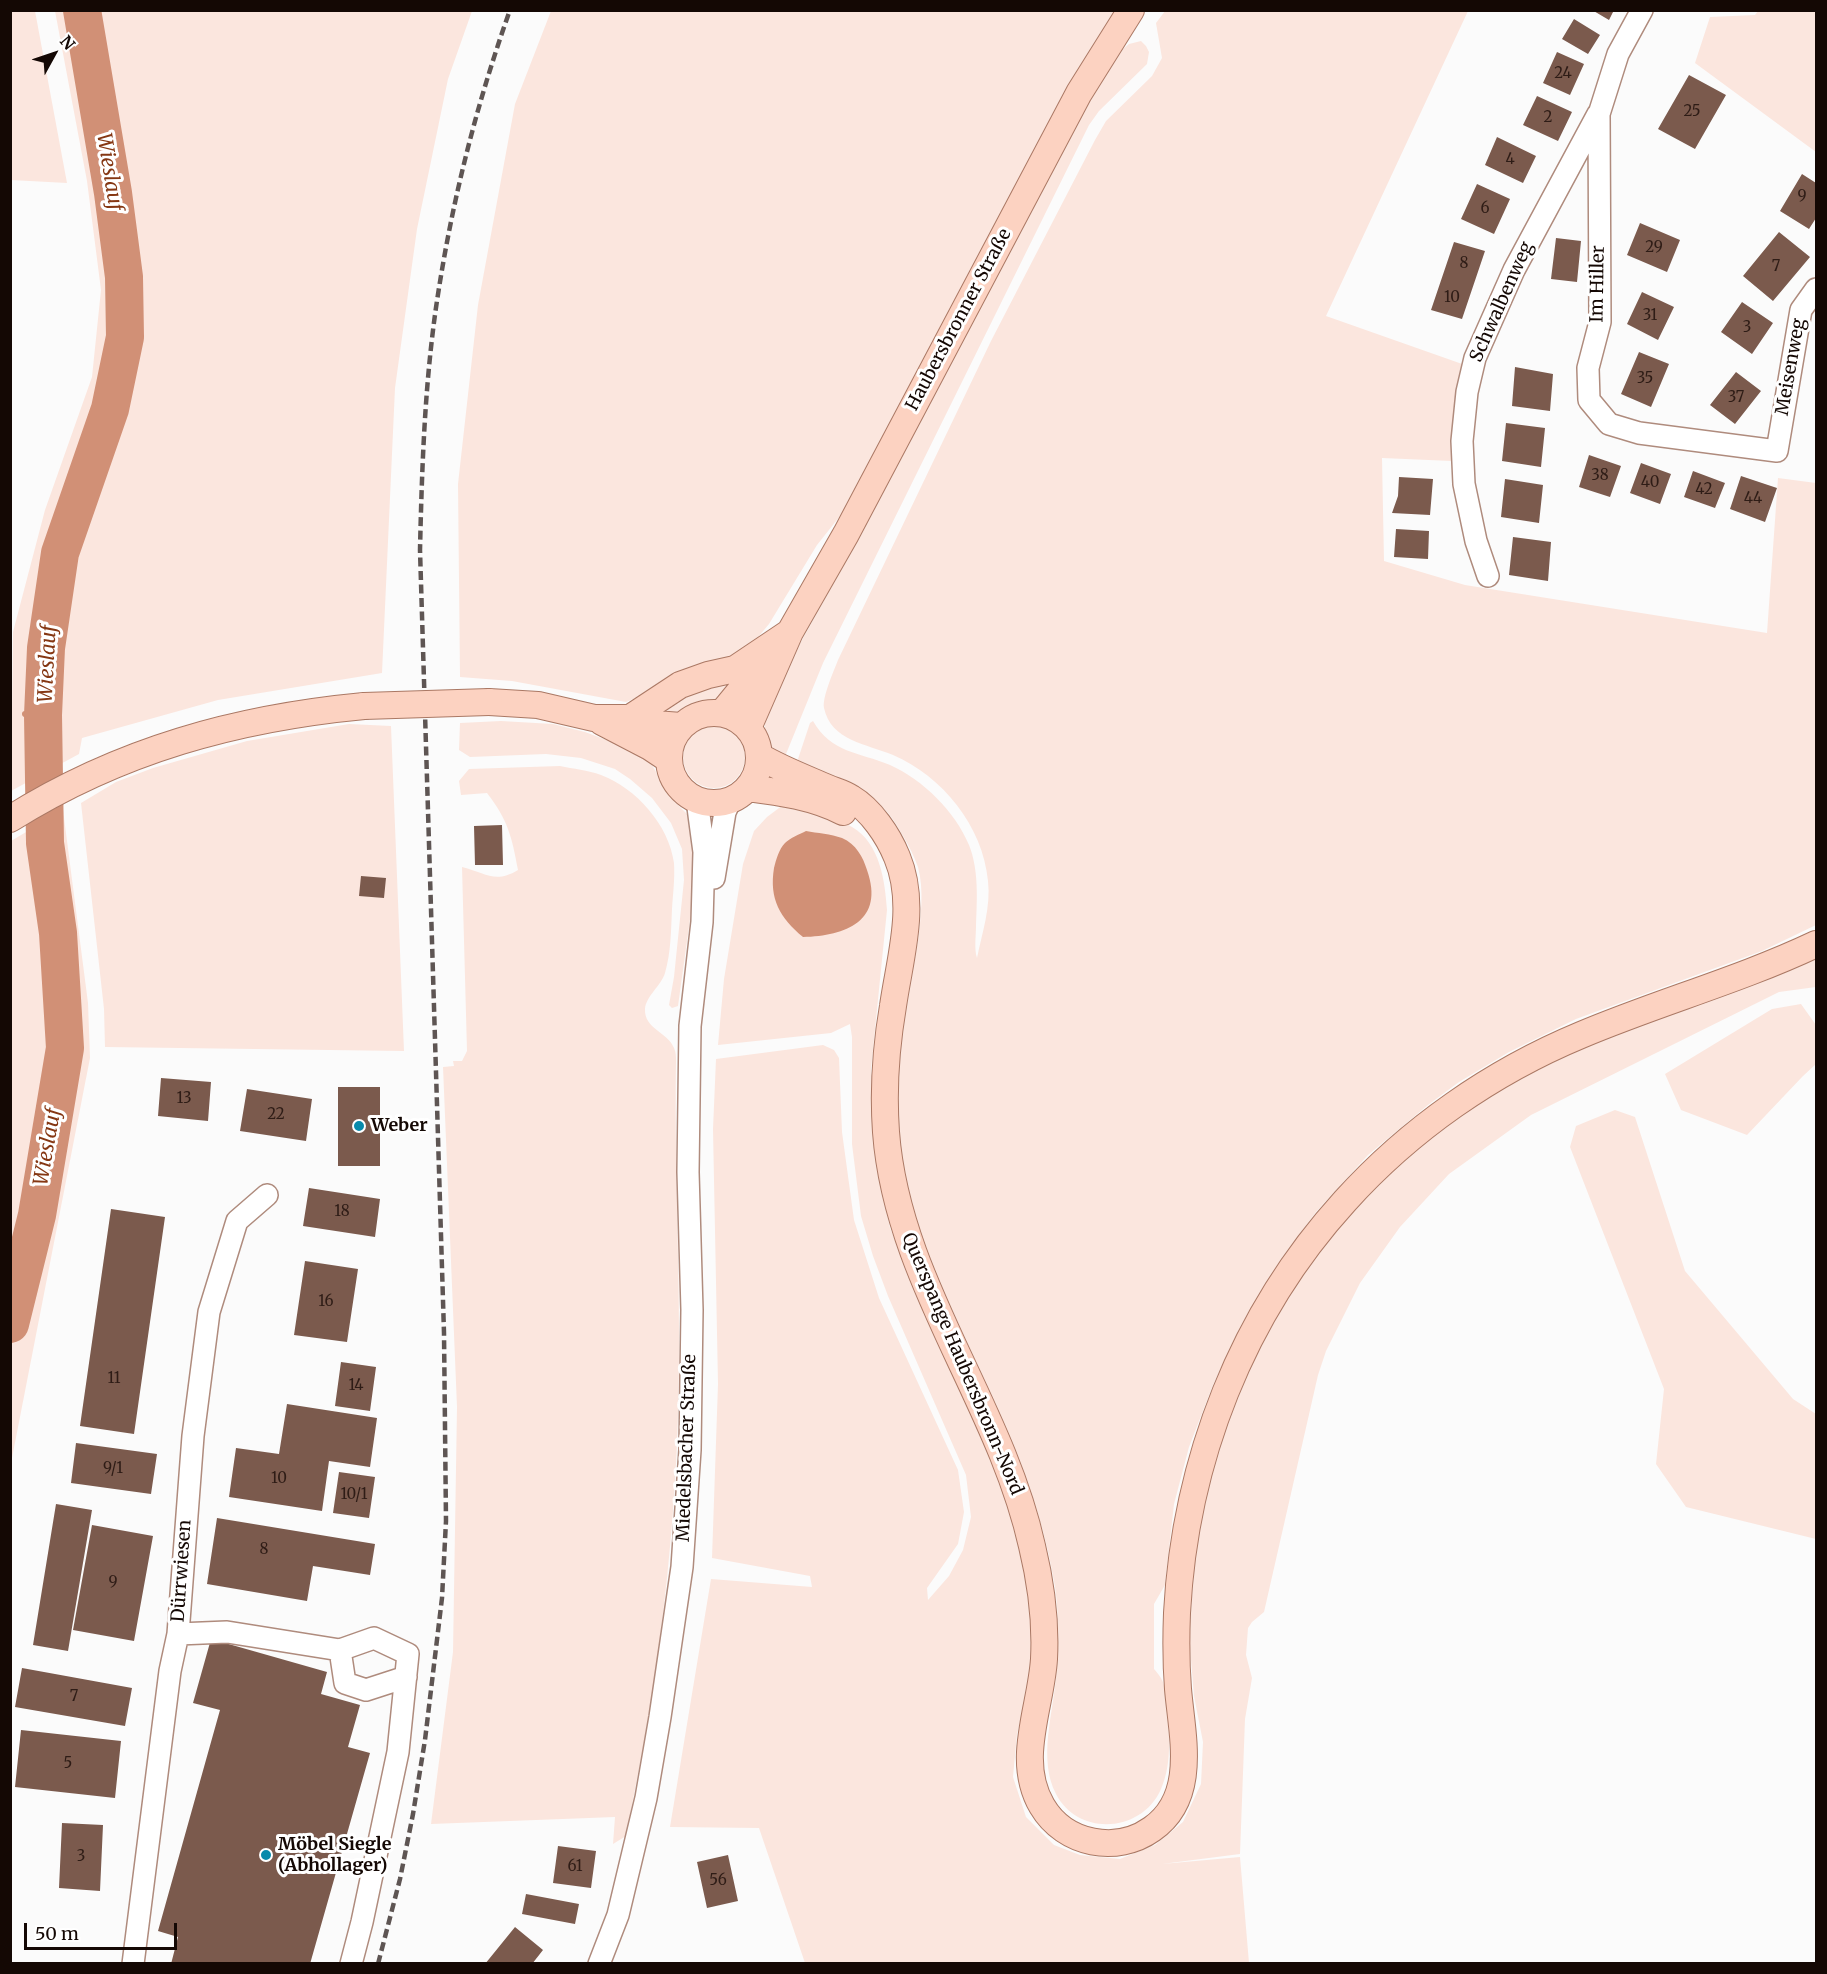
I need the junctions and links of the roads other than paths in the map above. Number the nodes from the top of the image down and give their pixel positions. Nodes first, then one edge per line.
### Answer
1 (1131, 10) edge
2 (1642, 10) edge
3 (1599, 114) junction
4 (1816, 289) edge
5 (1777, 451) joint
6 (1488, 576) dead end
7 (790, 632) junction
8 (722, 713) junction
9 (594, 718) junction
10 (630, 718) junction
11 (681, 726) junction
12 (748, 728) junction
13 (759, 756) junction
14 (668, 759) junction
15 (739, 794) junction
16 (697, 800) junction
17 (10, 819) edge
18 (883, 833) junction
19 (702, 922) junction
20 (1816, 944) edge
21 (267, 1194) dead end
22 (178, 1634) junction
23 (340, 1650) junction
24 (406, 1677) junction
25 (133, 1964) edge
26 (351, 1964) edge
27 (599, 1964) edge

1 - 7 main road, Haubersbronner Straße
2 - 3 street, Im Hiller
3 - 5 street, Im Hiller
3 - 6 street, Schwalbenweg
4 - 5 street, Meisenweg
7 - 8 main road
7 - 10 main road
7 - 12 main road
8 - 11 main road
8 - 12 main road
9 - 10 main road
9 - 14 main road
9 - 17 main road, bridge
10 - 11 main road
11 - 14 main road
12 - 13 main road
13 - 15 main road
13 - 18 main road, Querspange Haubersbronn-Nord
14 - 16 main road
15 - 16 main road
15 - 18 main road
15 - 19 street
16 - 19 street
18 - 20 main road, Querspange Haubersbronn-Nord
19 - 27 street, Miedelsbacher Straße
21 - 22 street, Dürrwiesen
22 - 23 street
22 - 25 street, Dürrwiesen
23 - 24 street
23 - 24 street
24 - 26 street

